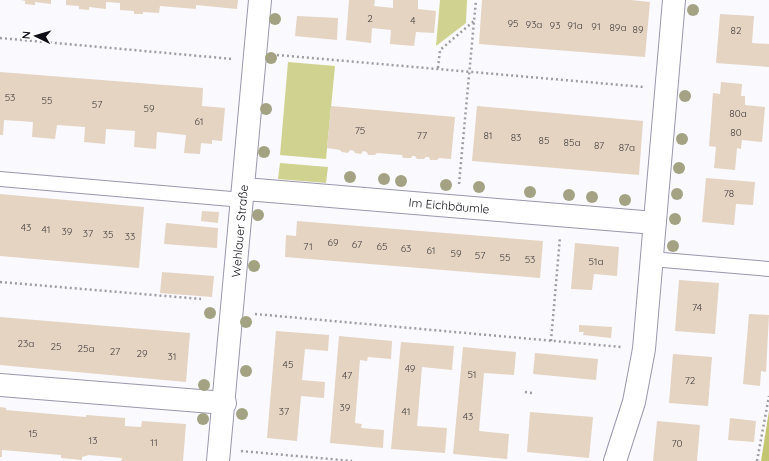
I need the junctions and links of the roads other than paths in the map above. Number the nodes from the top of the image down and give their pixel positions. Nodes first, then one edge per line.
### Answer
1 (260, 0) edge
2 (674, 0) edge
3 (0, 179) edge
4 (243, 194) junction
5 (654, 223) junction
6 (651, 259) junction
7 (769, 270) edge
8 (0, 385) edge
9 (225, 403) junction
10 (219, 455) edge
11 (615, 461) edge

1 - 4 street, Wehlauer Straße
2 - 5 street
3 - 4 lane
4 - 5 street, Im Eichbäumle
4 - 9 street, Wehlauer Straße
5 - 6 street
6 - 7 lane
6 - 11 street
8 - 9 street
9 - 10 street, Wehlauer Straße

